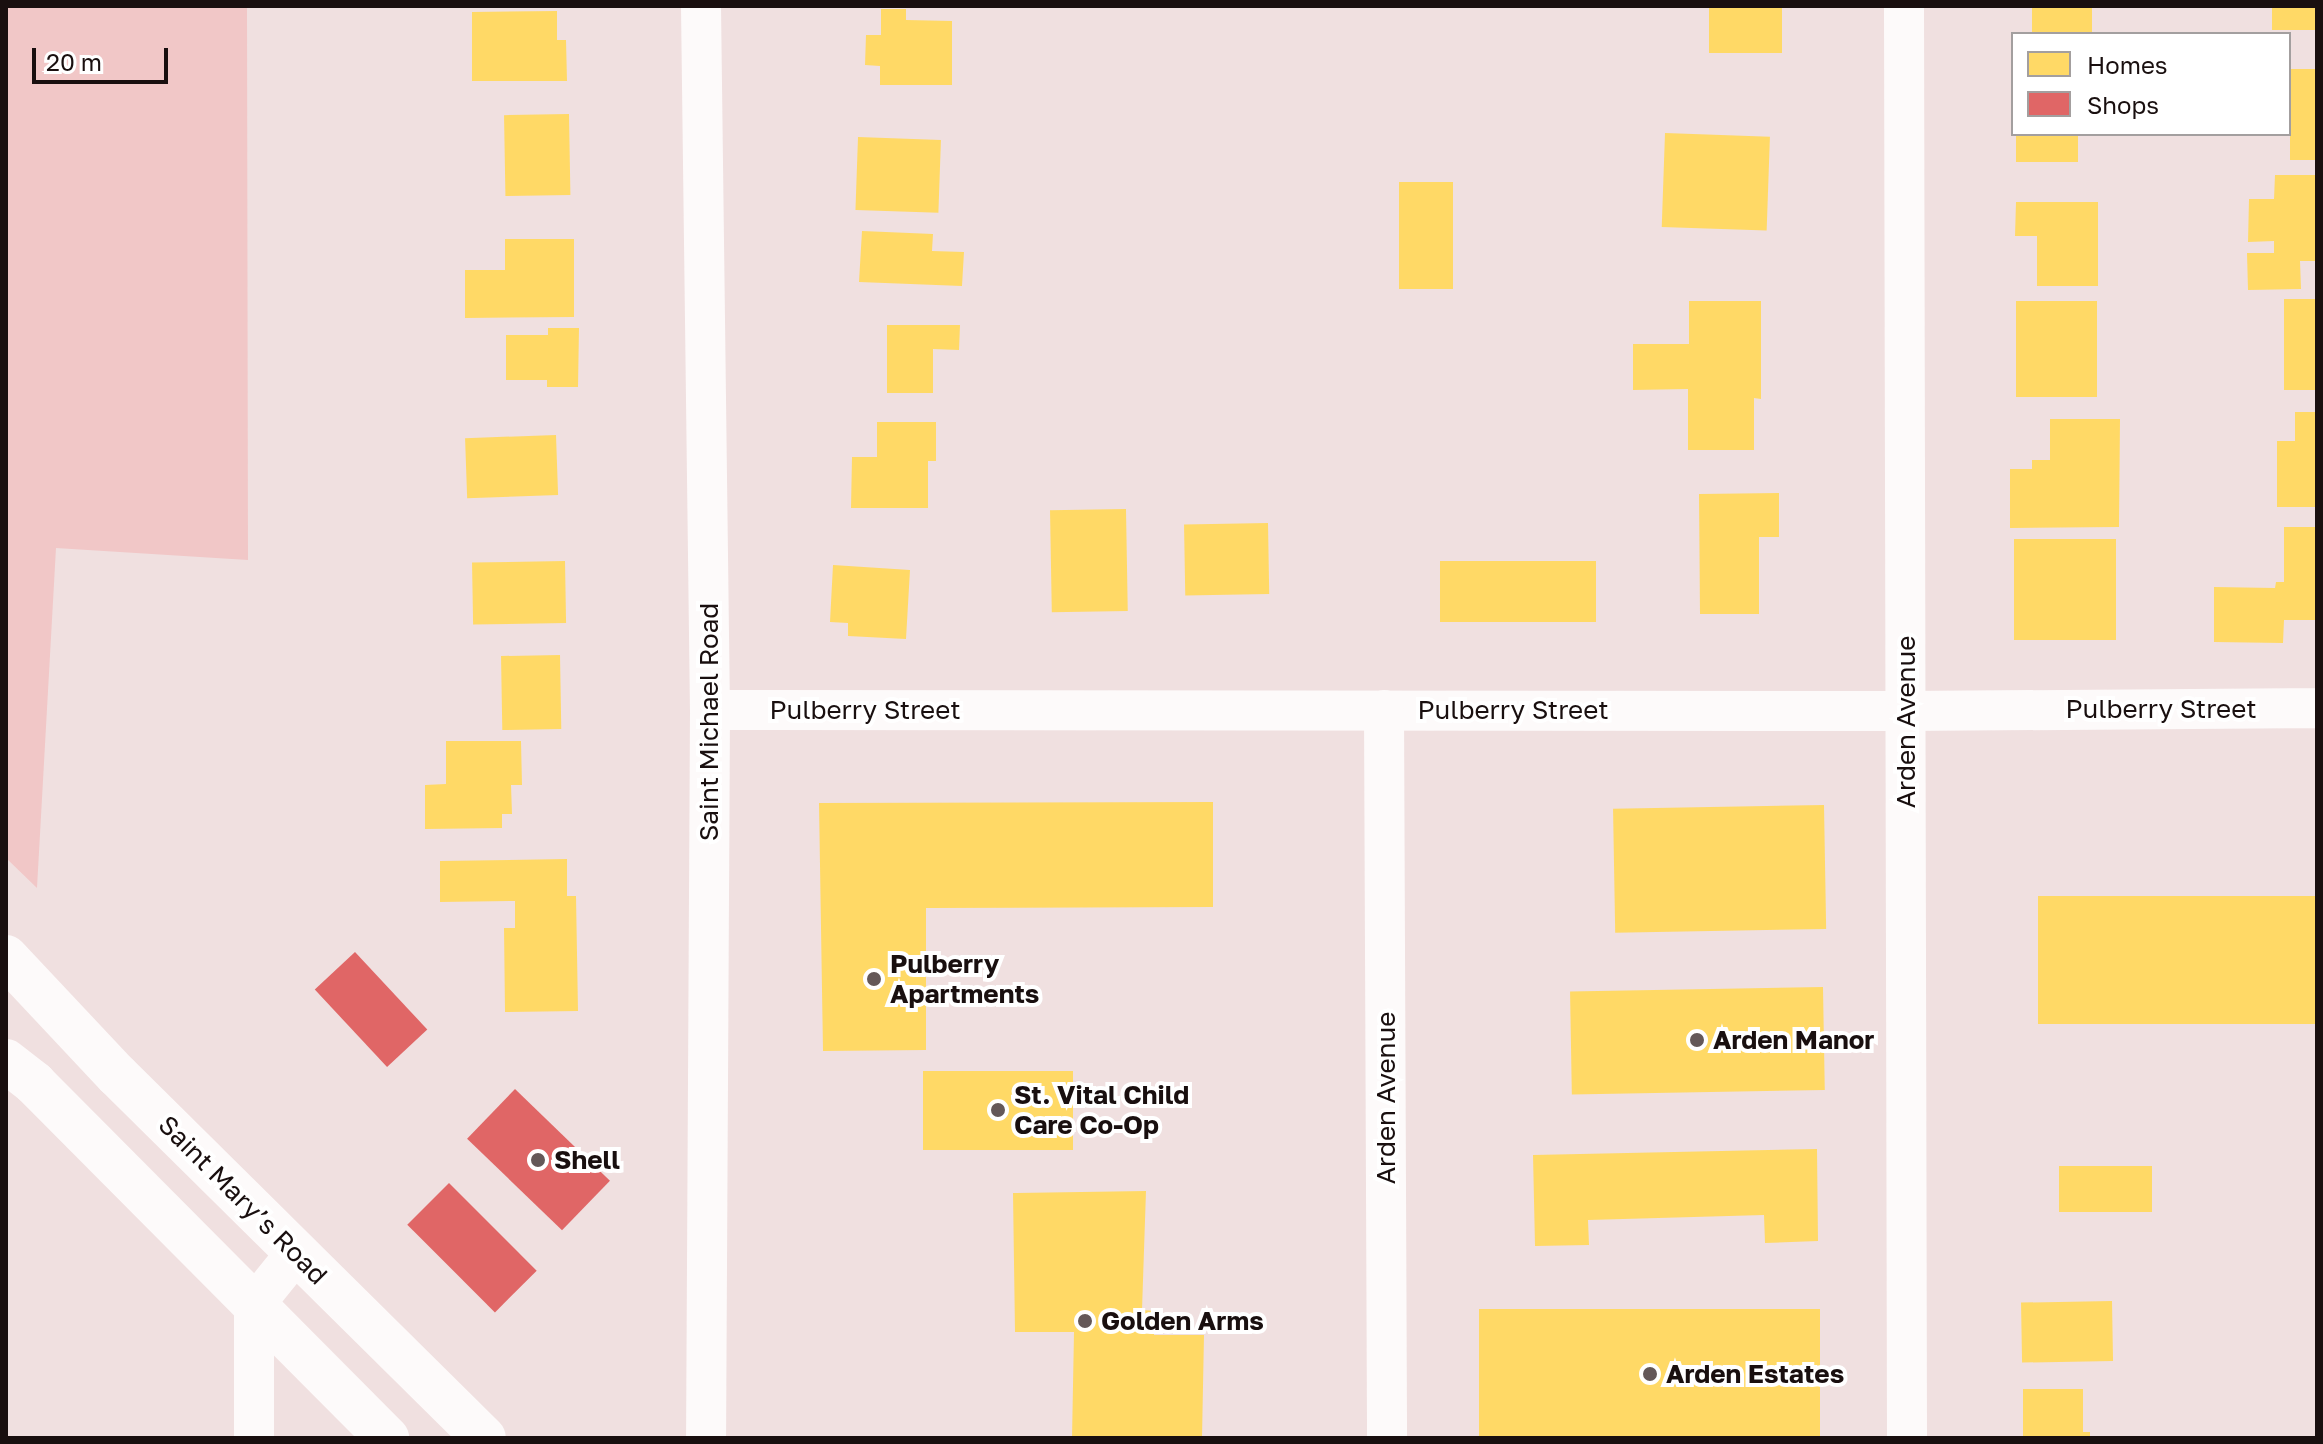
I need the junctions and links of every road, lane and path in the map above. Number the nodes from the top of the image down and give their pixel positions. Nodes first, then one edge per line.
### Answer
1 (701, 6) edge
2 (1904, 6) edge
3 (2317, 708) edge
4 (710, 710) junction
5 (1384, 710) junction
6 (1907, 711) junction
7 (6, 957) edge
8 (6, 1061) edge
9 (296, 1253) junction
10 (254, 1305) junction
11 (254, 1438) edge
12 (387, 1438) edge
13 (484, 1438) edge
14 (706, 1438) edge
15 (1387, 1438) edge
16 (1907, 1438) edge

1 - 4 street, Saint Michael Road
2 - 6 street, Arden Avenue
3 - 6 street, Pulberry Street
4 - 5 street, Pulberry Street
4 - 14 street, Saint Michael Road
5 - 6 street, Pulberry Street
5 - 15 street, Arden Avenue
6 - 16 street, Arden Avenue
7 - 9 main road, Saint Mary’s Road
8 - 10 main road
9 - 10 street
9 - 13 main road, Saint Mary’s Road
10 - 11 street
10 - 12 main road

